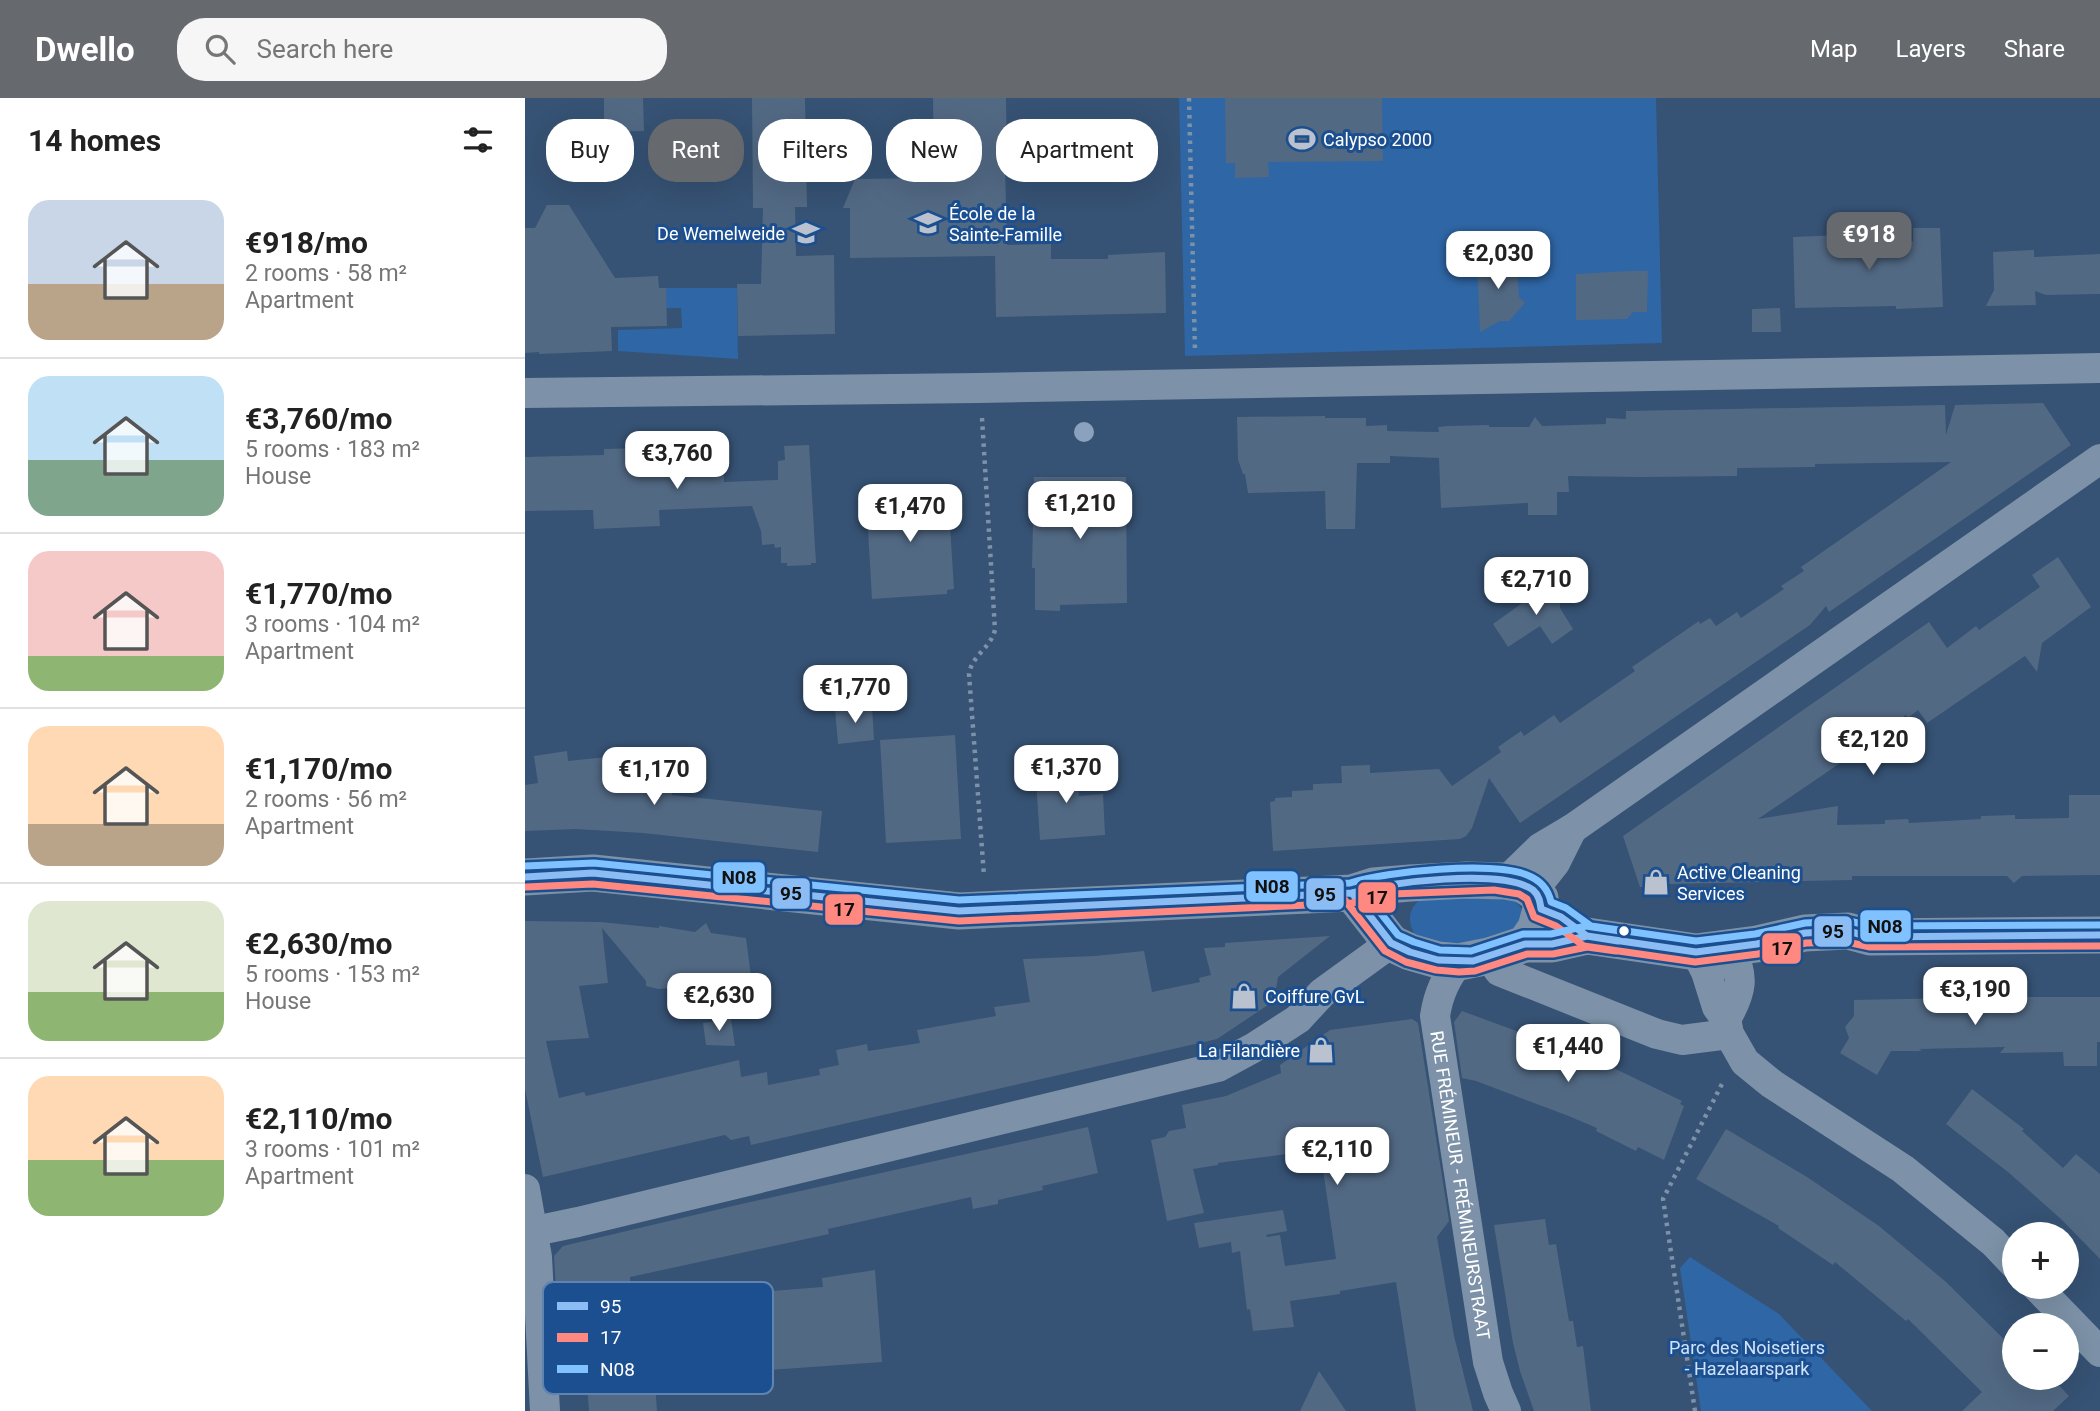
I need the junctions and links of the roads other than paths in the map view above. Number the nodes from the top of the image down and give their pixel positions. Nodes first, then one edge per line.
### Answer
1 (2100, 368) edge
2 (525, 393) edge
3 (2100, 459) edge
4 (525, 877) edge
5 (1409, 883) junction
6 (1352, 893) junction
7 (1527, 893) junction
8 (2100, 935) edge
9 (1587, 936) junction
10 (1391, 943) junction
11 (1525, 944) junction
12 (1722, 955) junction
13 (1474, 959) junction
14 (1728, 1027) junction
15 (525, 1189) edge
16 (529, 1233) edge
17 (2002, 1251) edge
18 (2049, 1299) edge
19 (2100, 1352) edge
20 (543, 1372) edge
21 (1506, 1411) edge

1 - 2 street
3 - 7 street
4 - 6 street
5 - 6 street
5 - 7 street
5 - 10 street
6 - 10 street
7 - 9 street
7 - 11 street
8 - 12 street
9 - 11 street
9 - 12 street
10 - 13 street
10 - 16 street
11 - 13 street
12 - 14 street
12 - 14 street
13 - 14 street
13 - 21 street, RUE FRÉMINEUR - FRÉMINEURSTRAAT
14 - 17 street
15 - 16 street
16 - 20 street
18 - 19 street

